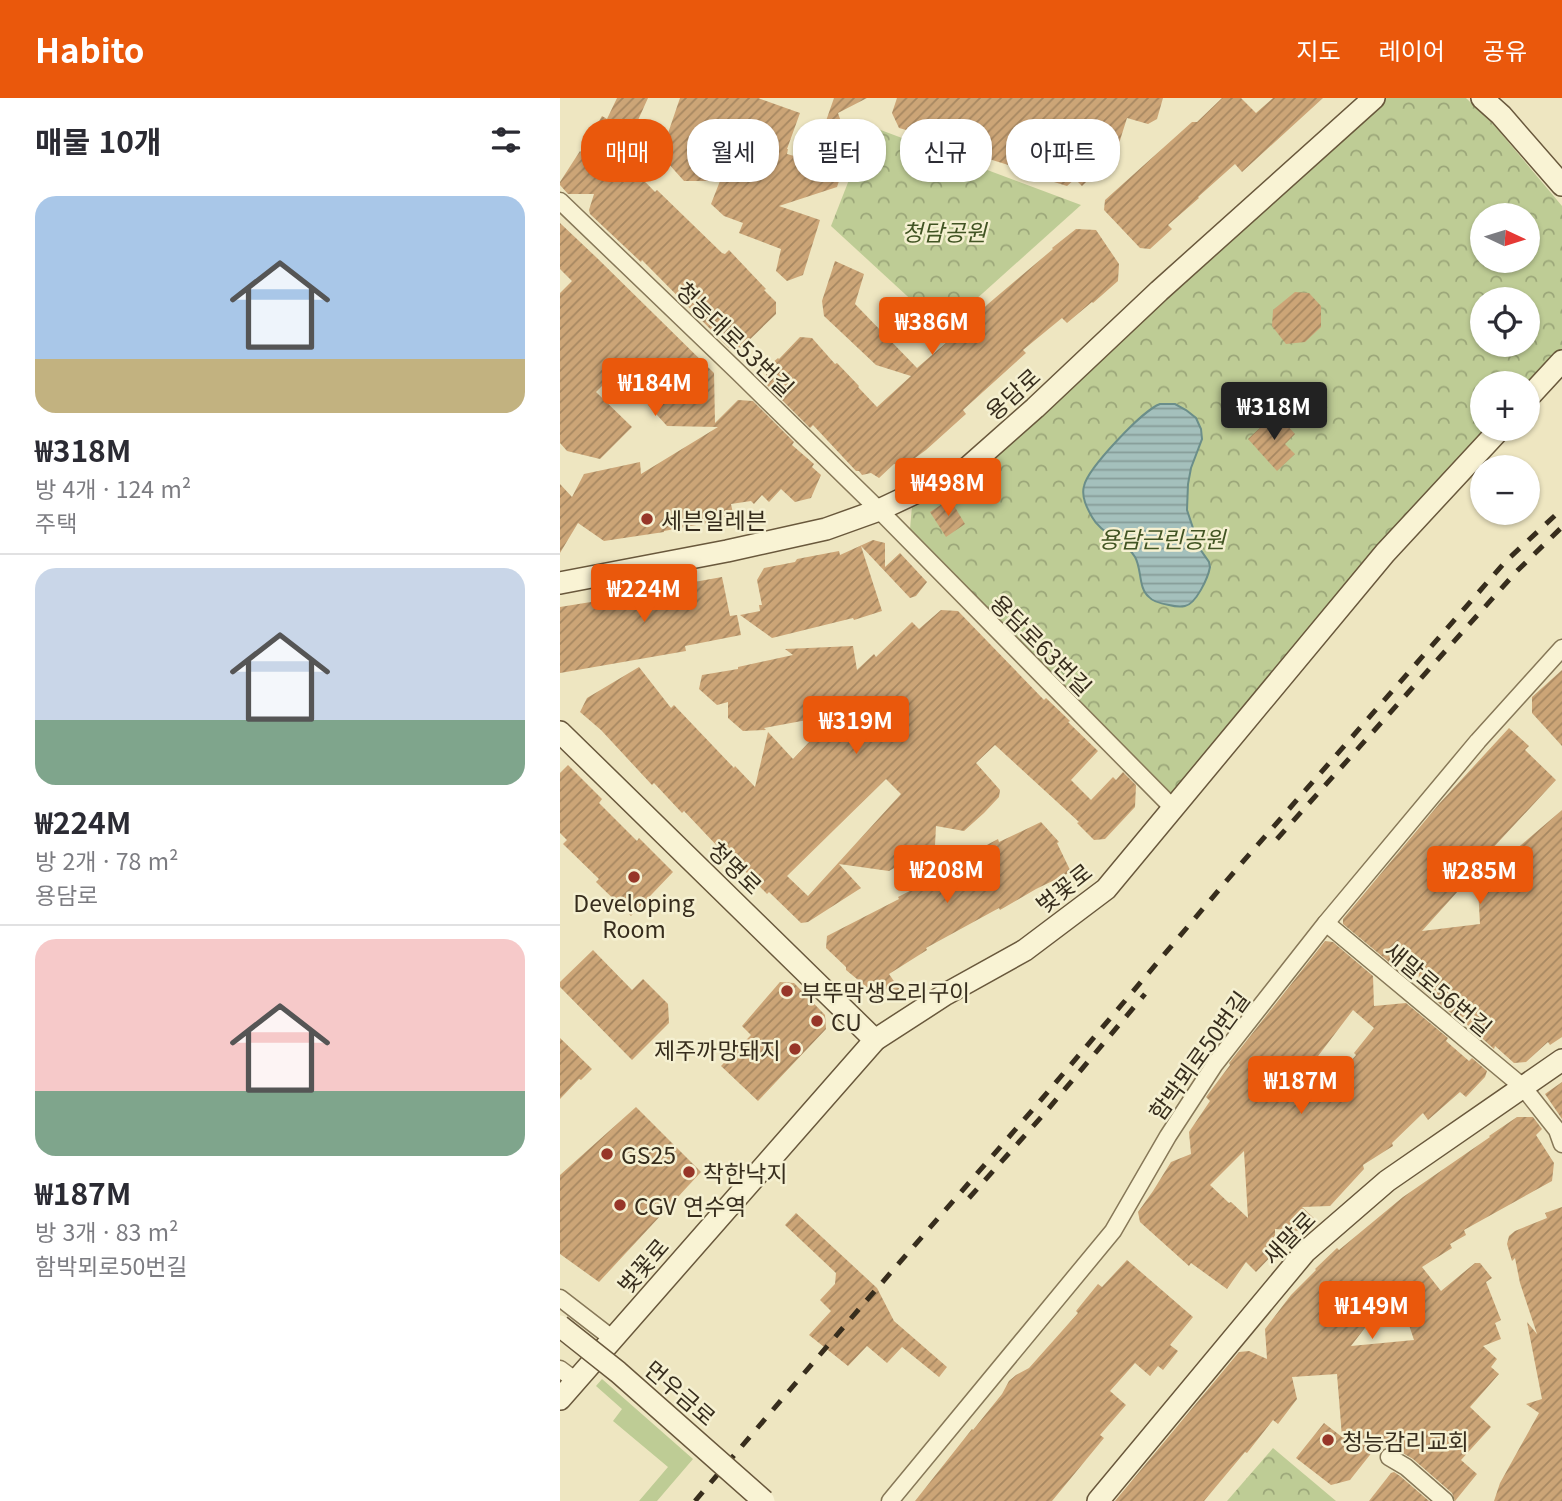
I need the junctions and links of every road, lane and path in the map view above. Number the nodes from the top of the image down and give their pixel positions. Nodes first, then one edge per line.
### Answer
1 (1374, 98) edge
2 (1482, 98) edge
3 (1562, 184) edge
4 (560, 201) edge
5 (1562, 360) edge
6 (1540, 385) edge
7 (1489, 441) edge
8 (879, 510) junction
9 (560, 583) edge
10 (1562, 648) edge
11 (560, 732) edge
12 (1174, 809) junction
13 (1326, 923) junction
14 (875, 1040) junction
15 (1562, 1060) edge
16 (1523, 1087) junction
17 (1562, 1144) edge
18 (560, 1298) edge
19 (560, 1326) edge
20 (613, 1339) junction
21 (568, 1375) edge
22 (560, 1399) edge
23 (1389, 1457) dead end
24 (764, 1501) edge
25 (890, 1501) edge
26 (1098, 1501) edge
27 (1444, 1501) edge

1 - 8 street, 용담로
2 - 3 street
4 - 8 street, 청능대로53번길
5 - 6 street
7 - 12 street, 벚꽃로
8 - 9 street, 용담로
8 - 12 street, 용담로63번길
10 - 13 street, 함박뫼로50번길
11 - 14 street, 청명로
12 - 14 street, 벚꽃로
13 - 16 street, 새말로56번길
13 - 25 street, 함박뫼로50번길
14 - 20 street, 벚꽃로
15 - 16 street, 새말로
16 - 17 street, 새말로56번길
16 - 26 street, 새말로
18 - 20 street
19 - 24 street, 먼우금로, bridge
20 - 21 street, 벚꽃로
21 - 22 street, 벚꽃로
23 - 27 street

